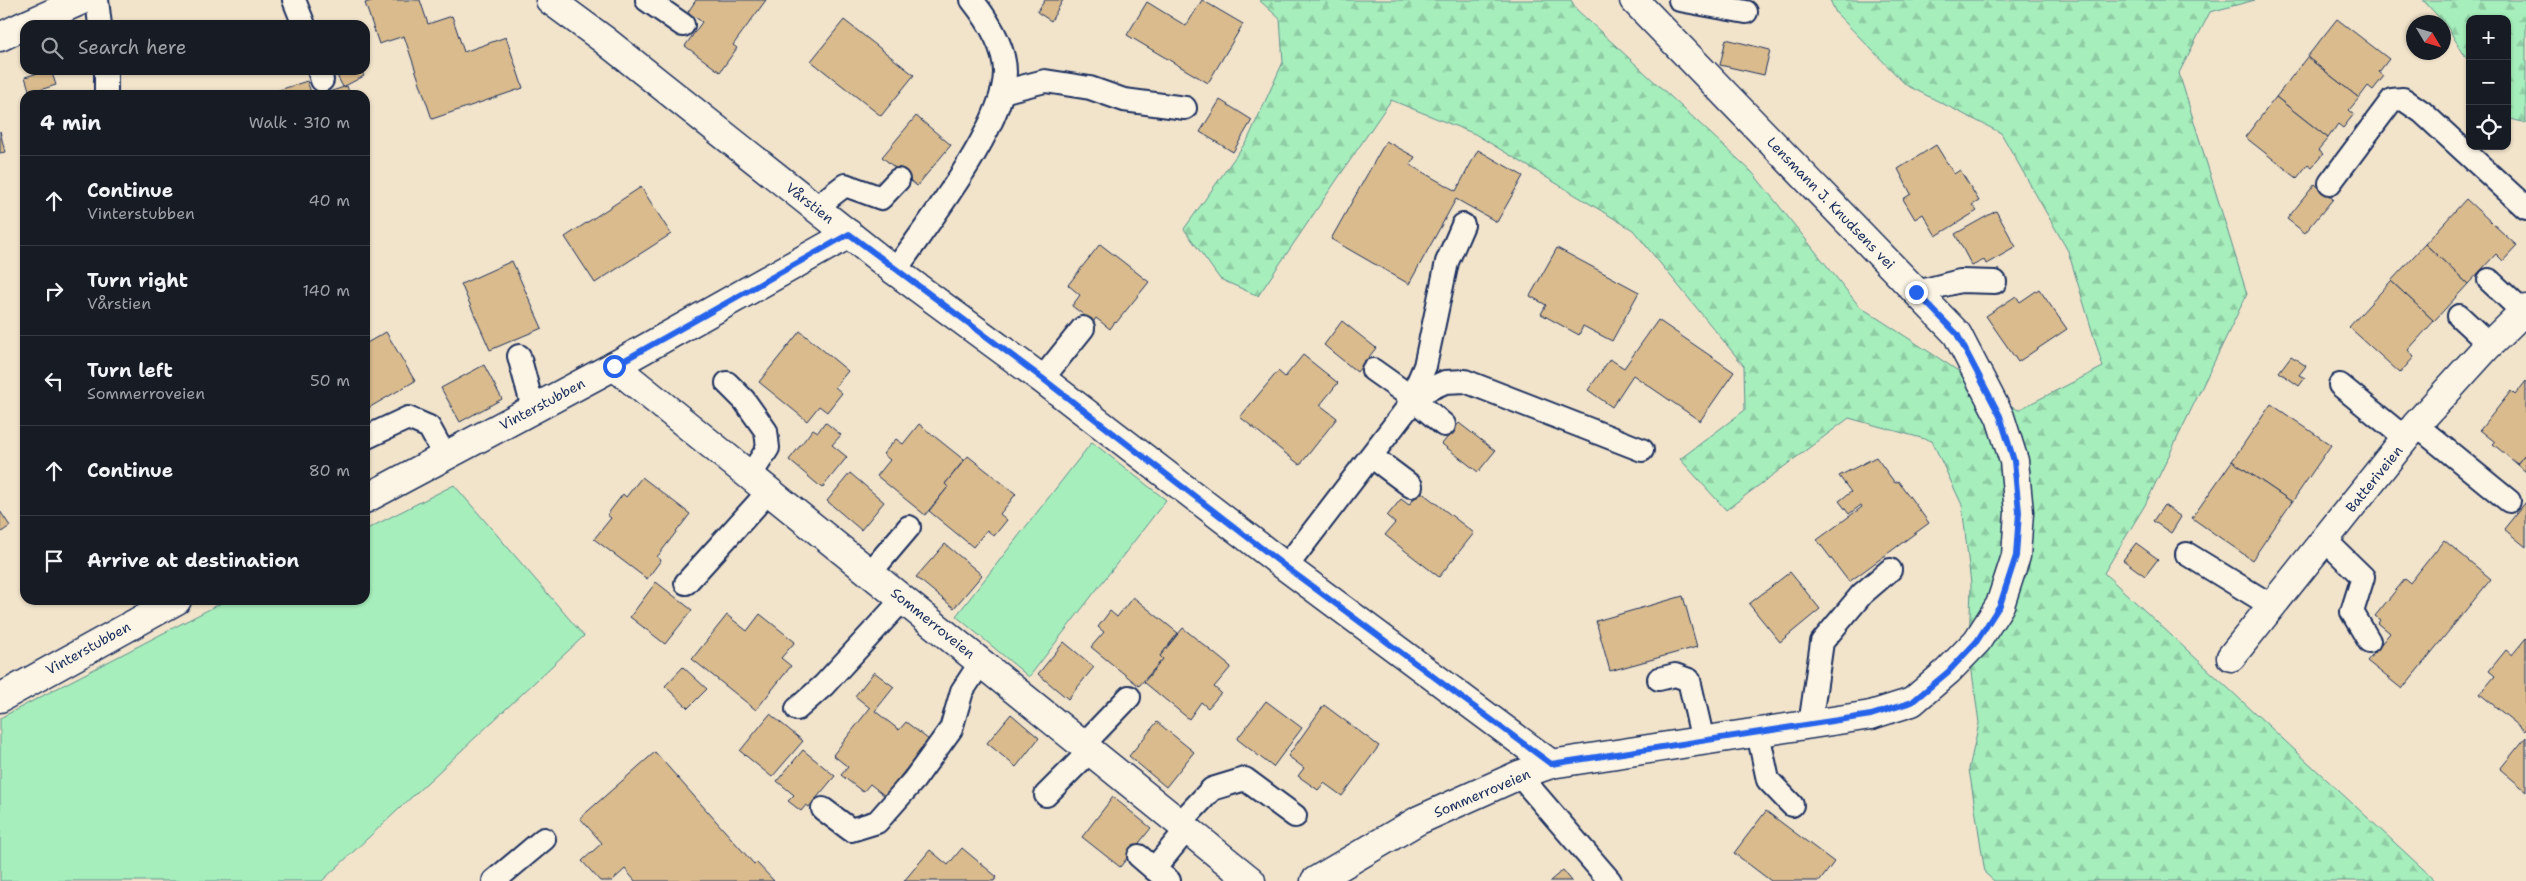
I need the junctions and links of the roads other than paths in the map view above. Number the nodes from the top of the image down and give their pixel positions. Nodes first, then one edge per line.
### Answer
1 (82, 0) edge
2 (97, 0) edge
3 (294, 0) edge
4 (550, 0) edge
5 (648, 0) edge
6 (972, 0) edge
7 (1634, 0) edge
8 (1680, 0) edge
9 (1746, 12) dead end
10 (37, 20) edge
11 (99, 20) edge
12 (302, 20) edge
13 (682, 25) dead end
14 (20, 28) edge
15 (0, 37) edge
16 (106, 75) edge
17 (106, 90) edge
18 (1002, 92) junction
19 (1185, 108) dead end
20 (898, 180) dead end
21 (2330, 183) dead end
22 (815, 208) junction
23 (2526, 208) edge
24 (1463, 225) dead end
25 (849, 234) junction
26 (895, 271) junction
27 (2489, 280) dead end
28 (1995, 282) dead end
29 (1916, 292) junction
30 (2524, 310) edge
31 (2459, 316) dead end
32 (1082, 328) dead end
33 (2490, 345) junction
34 (519, 356) dead end
35 (614, 366) junction
36 (1373, 370) dead end
37 (1042, 378) junction
38 (726, 383) dead end
39 (2340, 385) dead end
40 (1411, 397) junction
41 (533, 408) junction
42 (1444, 425) dead end
43 (2411, 432) junction
44 (370, 436) edge
45 (1642, 450) dead end
46 (446, 456) junction
47 (1370, 456) junction
48 (759, 483) junction
49 (1411, 486) dead end
50 (370, 496) edge
51 (2509, 501) dead end
52 (910, 527) dead end
53 (2325, 540) junction
54 (2187, 554) dead end
55 (1286, 567) junction
56 (1890, 570) dead end
57 (870, 573) junction
58 (686, 583) dead end
59 (903, 599) junction
60 (165, 605) edge
61 (2272, 606) junction
62 (2369, 641) dead end
63 (2232, 657) dead end
64 (981, 662) junction
65 (1659, 679) dead end
66 (1129, 697) dead end
67 (0, 698) edge
68 (797, 709) dead end
69 (1871, 715) joint
70 (1810, 725) junction
71 (1758, 732) junction
72 (1703, 741) junction
73 (1087, 748) junction
74 (1551, 764) junction
75 (1519, 776) junction
76 (1046, 795) dead end
77 (1792, 805) dead end
78 (823, 809) dead end
79 (1295, 816) dead end
80 (1184, 826) junction
81 (544, 839) dead end
82 (1154, 869) edge
83 (1598, 877) edge
84 (494, 881) edge
85 (1251, 881) edge
86 (1315, 881) edge

1 - 10 street
2 - 11 lane
3 - 12 lane
4 - 22 street, Vårstien
5 - 13 lane
6 - 18 lane
7 - 29 street, Lensmann J. Knudsens vei
8 - 9 lane
14 - 15 street
16 - 17 lane
18 - 19 lane
18 - 26 lane
20 - 22 lane
21 - 23 lane
22 - 25 street, Vårstien
24 - 40 lane
25 - 26 street, Vårstien
25 - 35 street, Vinterstubben
26 - 37 street, Vårstien
27 - 30 lane
28 - 29 lane
29 - 69 street, Lensmann J. Knudsens vei
30 - 33 street, Batteriveien
31 - 33 lane
32 - 37 lane
33 - 43 street, Batteriveien
34 - 41 lane
35 - 41 street, Vinterstubben
35 - 48 street, Sommerroveien
36 - 40 lane
37 - 55 street, Vårstien
38 - 48 lane
39 - 43 lane
40 - 42 lane
40 - 45 lane
40 - 47 lane
41 - 46 street, Vinterstubben
43 - 51 lane
43 - 53 street, Batteriveien
44 - 46 lane
46 - 50 street, Vinterstubben
47 - 49 lane
47 - 55 lane
48 - 57 street, Sommerroveien
48 - 58 lane
52 - 57 lane
53 - 61 street, Batteriveien
53 - 62 lane
54 - 61 lane
55 - 74 street, Vårstien
56 - 70 lane
57 - 59 street, Sommerroveien
59 - 64 street, Sommerroveien
59 - 68 lane
60 - 67 street, Vinterstubben
61 - 63 street, Batteriveien
64 - 73 street, Sommerroveien
64 - 78 lane
65 - 72 lane
66 - 73 lane
69 - 70 street, Sommerroveien
70 - 71 street, Sommerroveien
71 - 72 street, Sommerroveien
71 - 77 lane
72 - 74 street, Sommerroveien
73 - 76 lane
73 - 80 street, Sommerroveien
74 - 75 street, Sommerroveien
75 - 83 lane
75 - 86 street, Sommerroveien
79 - 80 lane
80 - 82 lane
80 - 85 street, Sommerroveien
81 - 84 lane

